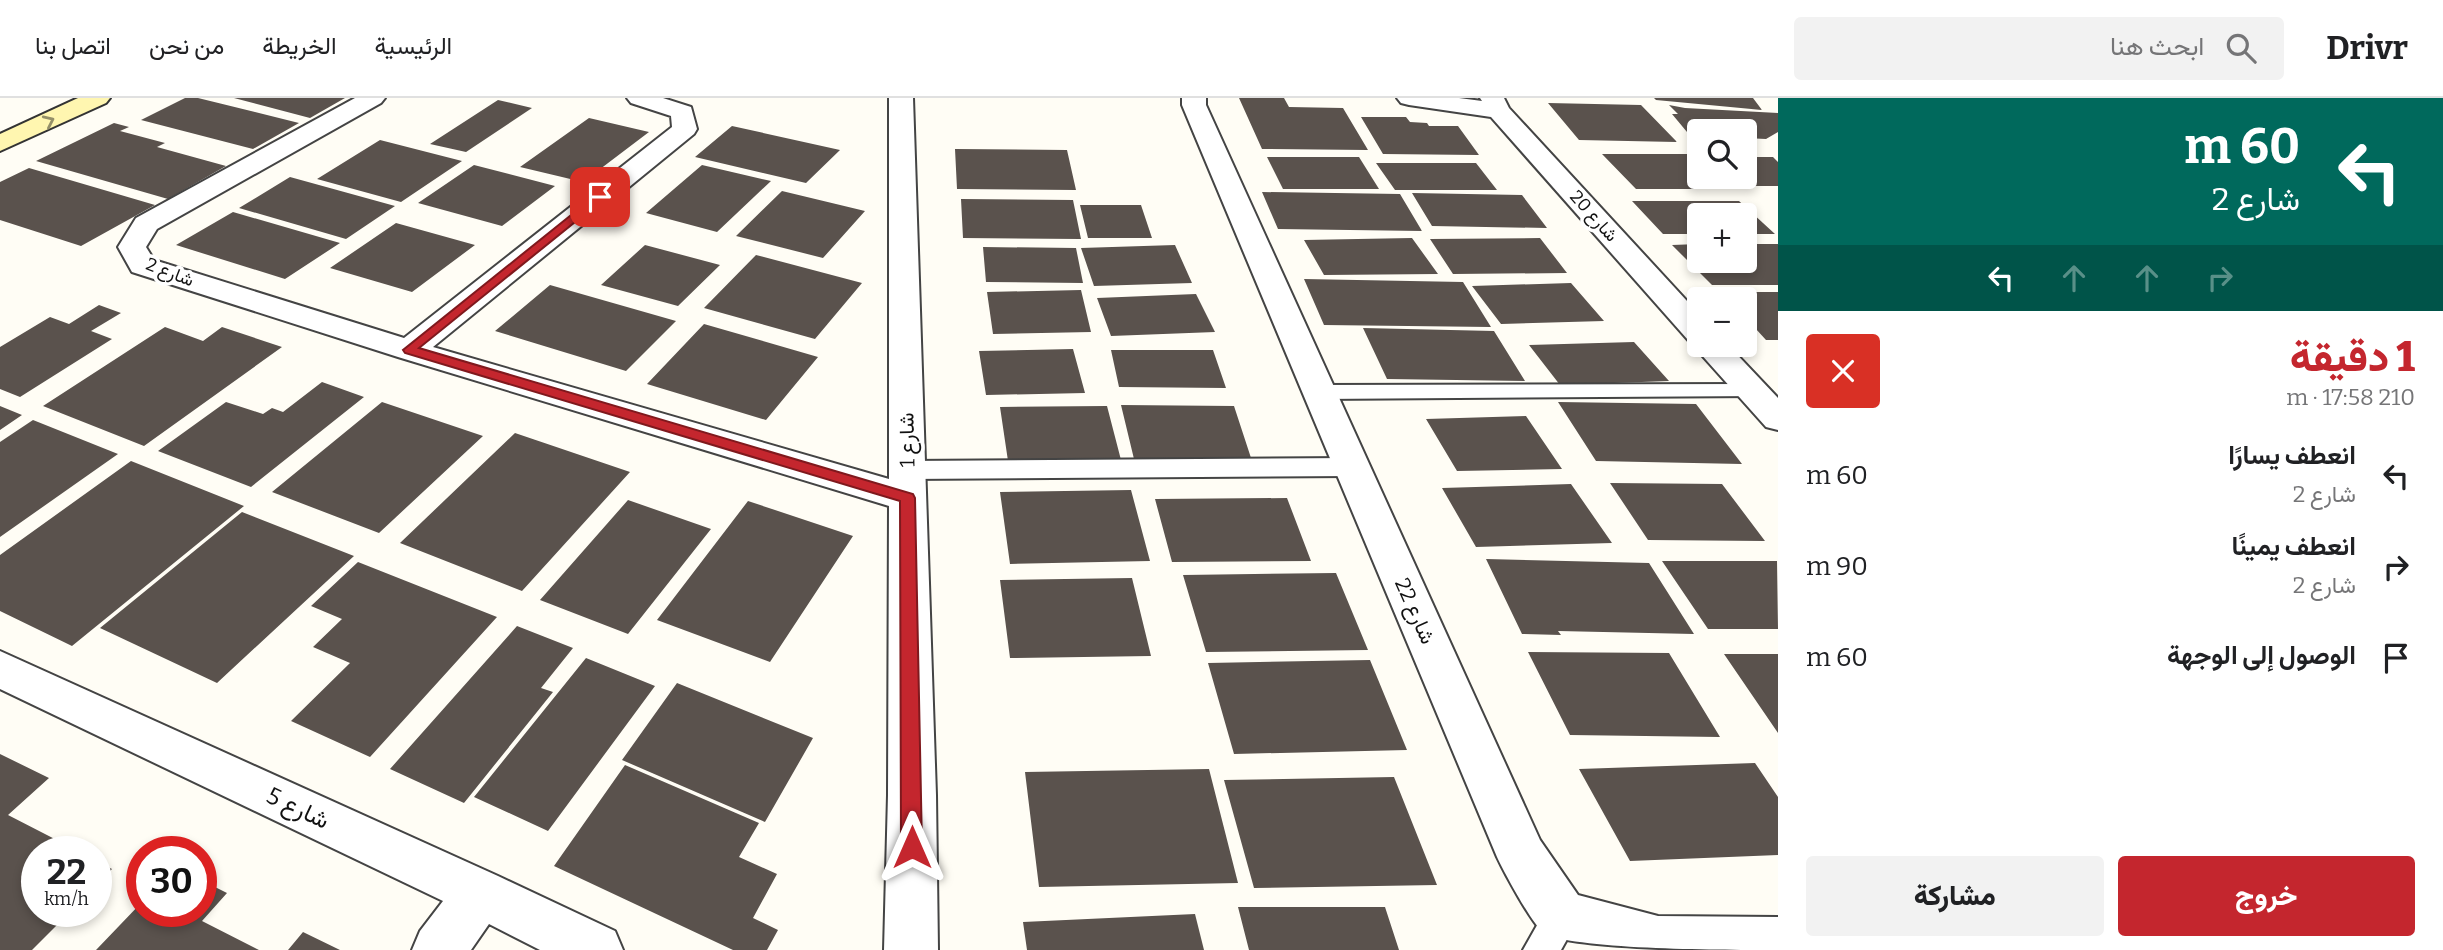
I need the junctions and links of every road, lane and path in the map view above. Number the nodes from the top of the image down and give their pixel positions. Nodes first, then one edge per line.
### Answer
1 (98, 98) edge
2 (373, 98) edge
3 (639, 98) edge
4 (901, 98) edge
5 (1194, 98) edge
6 (1409, 98) edge
7 (1495, 105) edge
8 (0, 143) edge
9 (1687, 320) edge
10 (409, 350) junction
11 (1721, 357) edge
12 (1752, 391) junction
13 (1320, 392) junction
14 (1778, 419) edge
15 (1352, 467) junction
16 (907, 484) junction
17 (0, 669) edge
18 (480, 893) junction
19 (1562, 916) junction
20 (1778, 943) edge
21 (439, 950) edge
22 (596, 950) edge
23 (911, 950) edge
24 (1541, 950) edge

8 -> 1 street
2 - 10 street, شارع 2
3 - 10 street
4 - 16 street, شارع 1
5 - 13 street, شارع 22
6 - 7 street
7 - 9 street, شارع 20
10 - 16 street, شارع 2
11 - 12 street
12 - 13 lane
12 - 14 street
13 - 15 street, شارع 22
15 - 16 lane
15 - 19 street, شارع 22
16 - 23 street, شارع 1
17 - 18 street, شارع 5
18 - 21 street
18 - 22 street, شارع 5
19 - 20 street
19 - 24 lane

